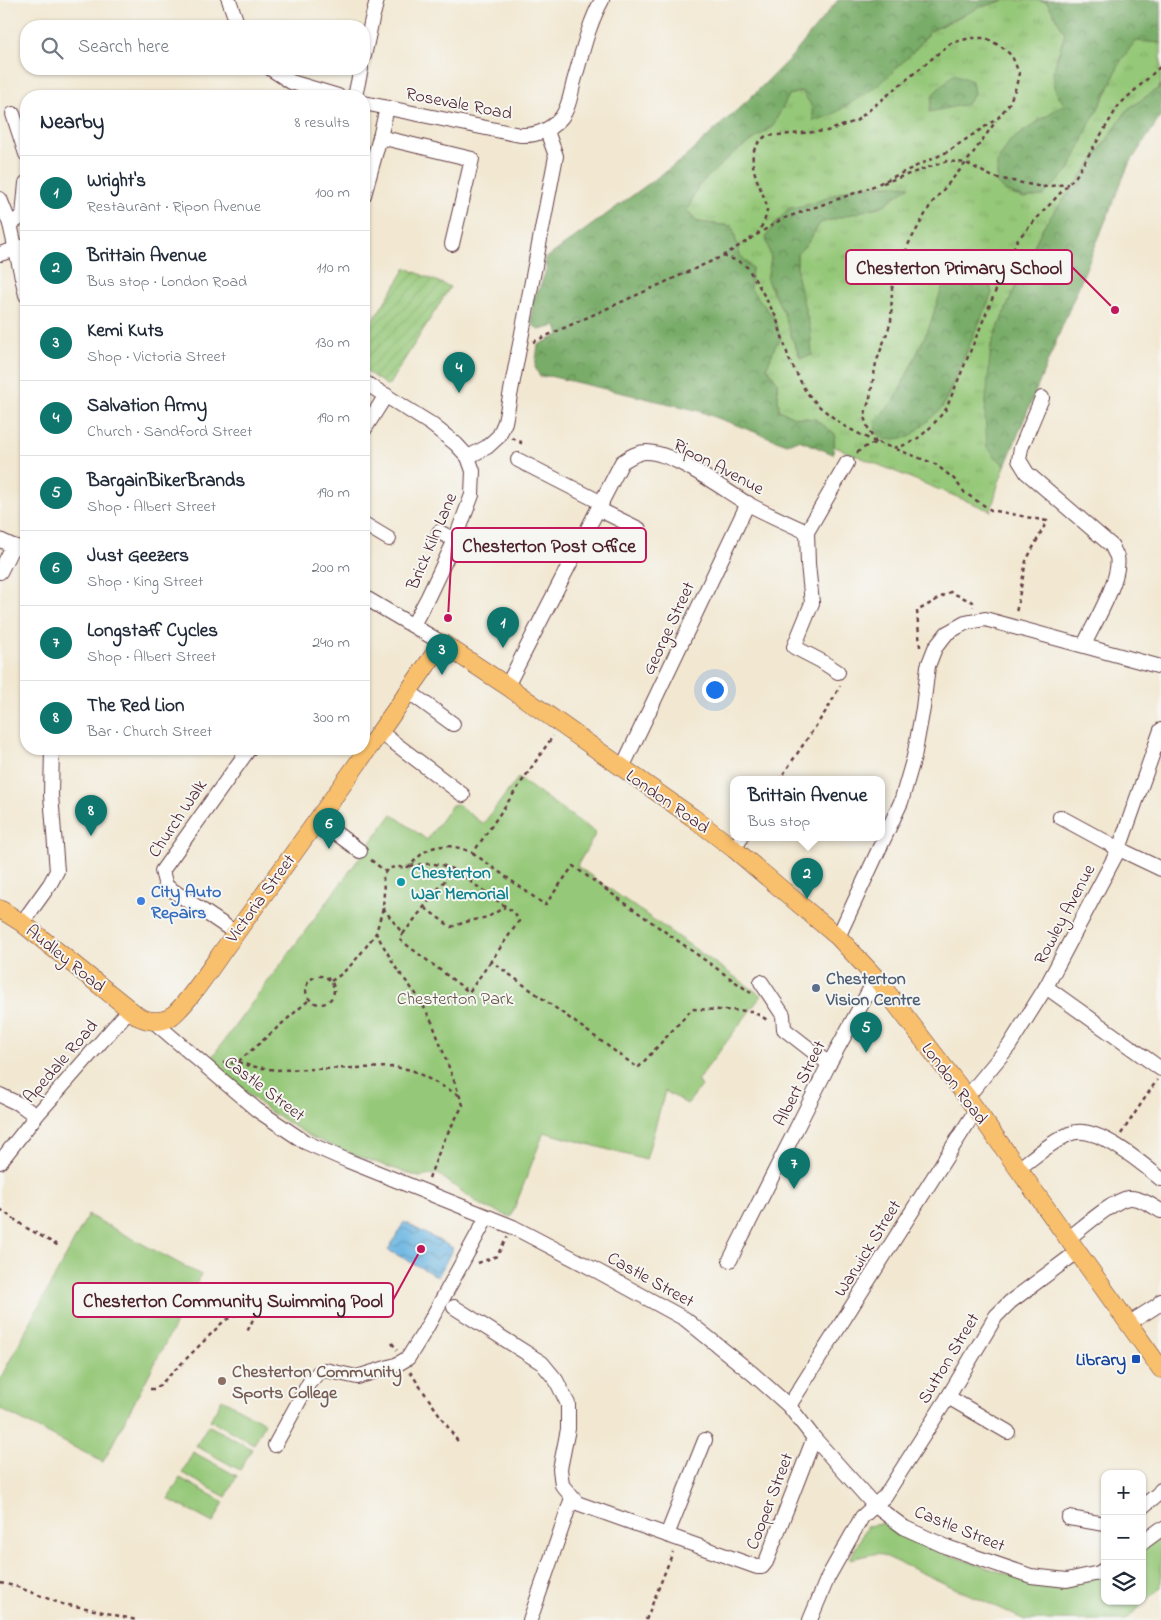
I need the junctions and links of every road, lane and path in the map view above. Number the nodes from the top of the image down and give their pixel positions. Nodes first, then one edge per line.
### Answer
1 (229, 0) edge
2 (377, 0) edge
3 (602, 0) edge
4 (236, 20) edge
5 (370, 28) edge
6 (1161, 66) edge
7 (280, 75) edge
8 (360, 75) edge
9 (318, 90) edge
10 (356, 90) edge
11 (370, 104) edge
12 (387, 108) junction
13 (13, 114) dead end
14 (998, 118) junction
15 (547, 130) junction
16 (20, 136) edge
17 (380, 137) junction
18 (966, 163) junction
19 (370, 173) edge
20 (1068, 184) junction
21 (867, 189) junction
22 (0, 199) edge
23 (20, 218) edge
24 (10, 224) junction
25 (757, 235) junction
26 (452, 244) dead end
27 (20, 246) edge
28 (20, 248) edge
29 (0, 254) edge
30 (724, 256) junction
31 (520, 347) junction
32 (370, 386) edge
33 (386, 395) junction
34 (1042, 398) dead end
35 (370, 420) edge
36 (500, 432) junction
37 (876, 443) junction
38 (895, 448) junction
39 (468, 457) junction
40 (518, 460) joint
41 (846, 463) joint
42 (748, 503) junction
43 (600, 506) junction
44 (370, 528) edge
45 (639, 529) dead end
46 (439, 532) dead end
47 (807, 532) junction
48 (389, 539) dead end
49 (0, 540) edge
50 (454, 540) junction
51 (20, 548) edge
52 (0, 572) edge
53 (370, 600) edge
54 (974, 621) junction
55 (413, 625) junction
56 (1013, 626) junction
57 (442, 643) junction
58 (1084, 645) junction
59 (932, 654) junction
60 (1161, 667) edge
61 (838, 672) joint
62 (507, 686) junction
63 (408, 691) junction
64 (453, 724) dead end
65 (561, 725) junction
66 (1161, 730) edge
67 (380, 732) junction
68 (370, 746) edge
69 (52, 755) edge
70 (245, 755) edge
71 (363, 755) edge
72 (622, 768) junction
73 (782, 776) edge
74 (463, 795) dead end
75 (1060, 817) dead end
76 (317, 819) junction
77 (885, 836) edge
78 (730, 839) edge
79 (883, 841) edge
80 (738, 844) edge
81 (1120, 849) junction
82 (360, 851) joint
83 (473, 853) junction
84 (408, 867) junction
85 (1161, 869) edge
86 (454, 870) junction
87 (385, 871) junction
88 (505, 907) junction
89 (383, 908) junction
90 (425, 908) junction
91 (0, 910) edge
92 (22, 923) junction
93 (236, 933) junction
94 (376, 933) junction
95 (403, 934) junction
96 (838, 936) junction
97 (491, 961) junction
98 (876, 978) junction
99 (331, 981) junction
100 (761, 982) dead end
101 (1046, 988) junction
102 (751, 993) dead end
103 (310, 1000) junction
104 (130, 1010) junction
105 (772, 1014) dead end
106 (153, 1021) junction
107 (238, 1062) junction
108 (828, 1064) junction
109 (205, 1066) junction
110 (1161, 1069) edge
111 (1161, 1075) edge
112 (0, 1095) edge
113 (461, 1096) junction
114 (972, 1104) junction
115 (36, 1116) junction
116 (1114, 1144) junction
117 (0, 1162) edge
118 (1018, 1169) junction
119 (1161, 1179) edge
120 (423, 1191) junction
121 (0, 1209) edge
122 (1161, 1211) edge
123 (488, 1217) junction
124 (513, 1227) junction
125 (1072, 1245) junction
126 (59, 1246) dead end
127 (730, 1260) dead end
128 (474, 1270) dead end
129 (1161, 1301) edge
130 (454, 1307) dead end
131 (1128, 1324) junction
132 (247, 1332) dead end
133 (392, 1343) dead end
134 (404, 1360) junction
135 (1161, 1369) edge
136 (150, 1389) dead end
137 (948, 1396) junction
138 (789, 1406) junction
139 (1008, 1432) dead end
140 (814, 1438) junction
141 (705, 1440) dead end
142 (459, 1443) dead end
143 (275, 1445) dead end
144 (1161, 1490) edge
145 (572, 1498) junction
146 (1146, 1504) edge
147 (874, 1505) junction
148 (1069, 1518) dead end
149 (1101, 1523) edge
150 (1161, 1529) edge
151 (672, 1537) junction
152 (1146, 1540) edge
153 (1101, 1571) edge
154 (0, 1583) edge
155 (136, 1620) edge
156 (530, 1620) edge
157 (646, 1620) edge
158 (810, 1620) edge

1 - 4 street
2 - 5 street
3 - 15 street
6 - 20 path
7 - 9 street
8 - 10 street
11 - 12 street, Rosevale Road
12 - 15 street, Rosevale Road
12 - 17 street
13 - 16 street
14 - 18 path
14 - 21 path
14 - 25 path
15 - 31 street
17 - 19 street
17 - 26 street
18 - 20 path
18 - 21 path
18 - 37 path
20 - 38 path
21 - 25 path
22 - 24 street
23 - 24 street
24 - 27 street
25 - 30 path
28 - 29 street
30 - 31 path
30 - 37 path
31 - 36 street
32 - 33 street
33 - 35 street
33 - 39 street
34 - 58 street
36 - 39 street
36 - 40 path
37 - 38 path
37 - 41 path
38 - 56 path
39 - 50 street, Brick Kiln Lane
40 - 43 street
41 - 47 street
42 - 43 street, Ripon Avenue
42 - 47 street, Ripon Avenue
42 - 72 street, George Street
43 - 45 street
43 - 62 street, Ripon Avenue
44 - 48 street
46 - 50 street
47 - 61 street
49 - 51 street
50 - 55 street, Brick Kiln Lane
51 - 52 street
53 - 55 street, London Road
54 - 56 street
54 - 59 street
54 - 59 path
55 - 57 street, London Road
56 - 58 street
57 - 62 main road, London Road
57 - 63 main road, Victoria Street
58 - 60 street
59 - 77 street
61 - 73 path
62 - 65 main road, London Road
63 - 64 street
63 - 67 main road, Victoria Street
65 - 72 main road, London Road
65 - 83 path
66 - 81 street, Rowley Avenue
67 - 68 main road, Victoria Street
67 - 74 street
69 - 92 street
70 - 93 street, Church Walk
71 - 76 main road, Victoria Street
72 - 78 main road, London Road
75 - 81 street
76 - 82 street
76 - 93 main road, Victoria Street
79 - 96 street
80 - 96 main road, London Road
81 - 85 street
81 - 101 street, Rowley Avenue
82 - 87 path
83 - 84 path
83 - 102 path
84 - 86 path
84 - 87 path
86 - 88 path
86 - 90 path
87 - 89 path
88 - 90 path
88 - 97 path
89 - 94 path
89 - 95 path
90 - 95 path
91 - 92 main road, Audley Road
92 - 104 main road, Audley Road
93 - 106 main road, Victoria Street
94 - 99 path
94 - 113 path
95 - 97 path
96 - 98 main road, London Road
97 - 105 path
98 - 108 street, Albert Street
98 - 114 main road, London Road
99 - 103 path
99 - 103 path
100 - 108 street
101 - 110 street
101 - 114 street, Rowley Avenue
103 - 107 path
104 - 106 main road
104 - 115 street, Apedale Road
106 - 109 street, Castle Street
107 - 109 path
107 - 113 path
108 - 127 street, Albert Street
109 - 120 street, Castle Street
111 - 116 path
112 - 115 street
113 - 120 path
114 - 118 main road, London Road
114 - 138 street, Warwick Street
115 - 117 street, Apedale Road
116 - 118 street
116 - 119 street
118 - 125 main road, London Road
120 - 123 street, Castle Street
121 - 126 path
122 - 125 street, Sutton Street
123 - 124 street, Castle Street
123 - 134 street
124 - 128 path
124 - 138 street, Castle Street
125 - 131 main road, London Road
125 - 137 street, Sutton Street
129 - 131 street
130 - 145 street
131 - 135 main road, London Road
132 - 136 path
133 - 134 path
134 - 142 path
134 - 143 street
137 - 139 street
137 - 147 street, Sutton Street
138 - 140 street, Castle Street
140 - 147 street, Castle Street
140 - 151 street, Cooper Street
141 - 151 street
144 - 146 street
145 - 151 street
145 - 156 street
147 - 153 street, Castle Street
147 - 158 street, Sutton Street
148 - 149 street
150 - 152 street
151 - 157 path
154 - 155 path

